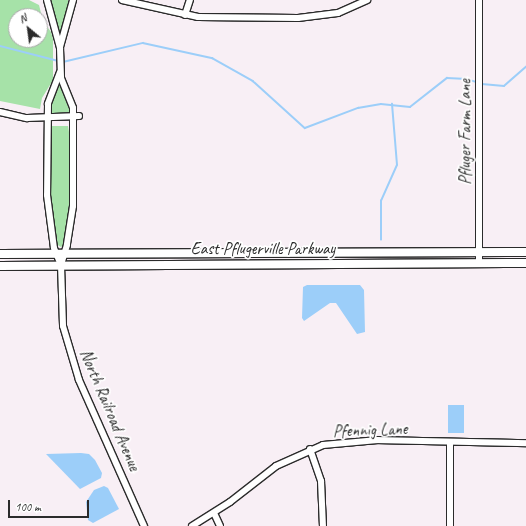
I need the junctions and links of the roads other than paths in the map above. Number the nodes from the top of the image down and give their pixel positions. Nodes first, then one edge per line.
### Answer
1 (47, 0) edge
2 (73, 0) edge
3 (122, 0) edge
4 (190, 0) edge
5 (367, 0) edge
6 (479, 0) edge
7 (185, 15) junction
8 (60, 48) junction
9 (60, 72) junction
10 (0, 112) edge
11 (76, 116) junction
12 (48, 118) junction
13 (479, 252) junction
14 (526, 252) edge
15 (272, 253) junction
16 (0, 254) edge
17 (60, 254) junction
18 (479, 263) junction
19 (526, 263) edge
20 (272, 264) junction
21 (0, 266) edge
22 (61, 266) junction
23 (450, 443) junction
24 (526, 443) edge
25 (310, 449) junction
26 (214, 513) junction
27 (144, 526) edge
28 (192, 526) edge
29 (220, 526) edge
30 (323, 526) edge
31 (450, 526) edge

1 - 8 street
2 - 8 street
3 - 7 street
4 - 7 street
5 - 7 street
6 - 13 street, Pfluger Farm Lane
8 - 9 street
9 - 11 street, North Railroad Avenue
9 - 12 street
10 - 12 street
11 - 12 street
11 - 17 street, North Railroad Avenue
12 - 17 street
13 - 14 main road, East Pflugerville Parkway
13 - 15 main road, East Pflugerville Parkway
13 - 18 street, Pfluger Farm Lane
15 - 17 main road, East Pflugerville Parkway
15 - 20 street
16 - 17 main road, East Pflugerville Parkway
17 - 22 street, North Railroad Avenue
18 - 19 main road, East Pflugerville Parkway
18 - 20 main road, East Pflugerville Parkway
20 - 22 main road, East Pflugerville Parkway
21 - 22 main road, East Pflugerville Parkway
22 - 27 street, North Railroad Avenue
23 - 24 street, Pfennig Lane
23 - 25 street, Pfennig Lane
23 - 31 street
25 - 26 street, Pfennig Lane
25 - 30 street
26 - 28 street, Pfennig Lane
26 - 29 street

